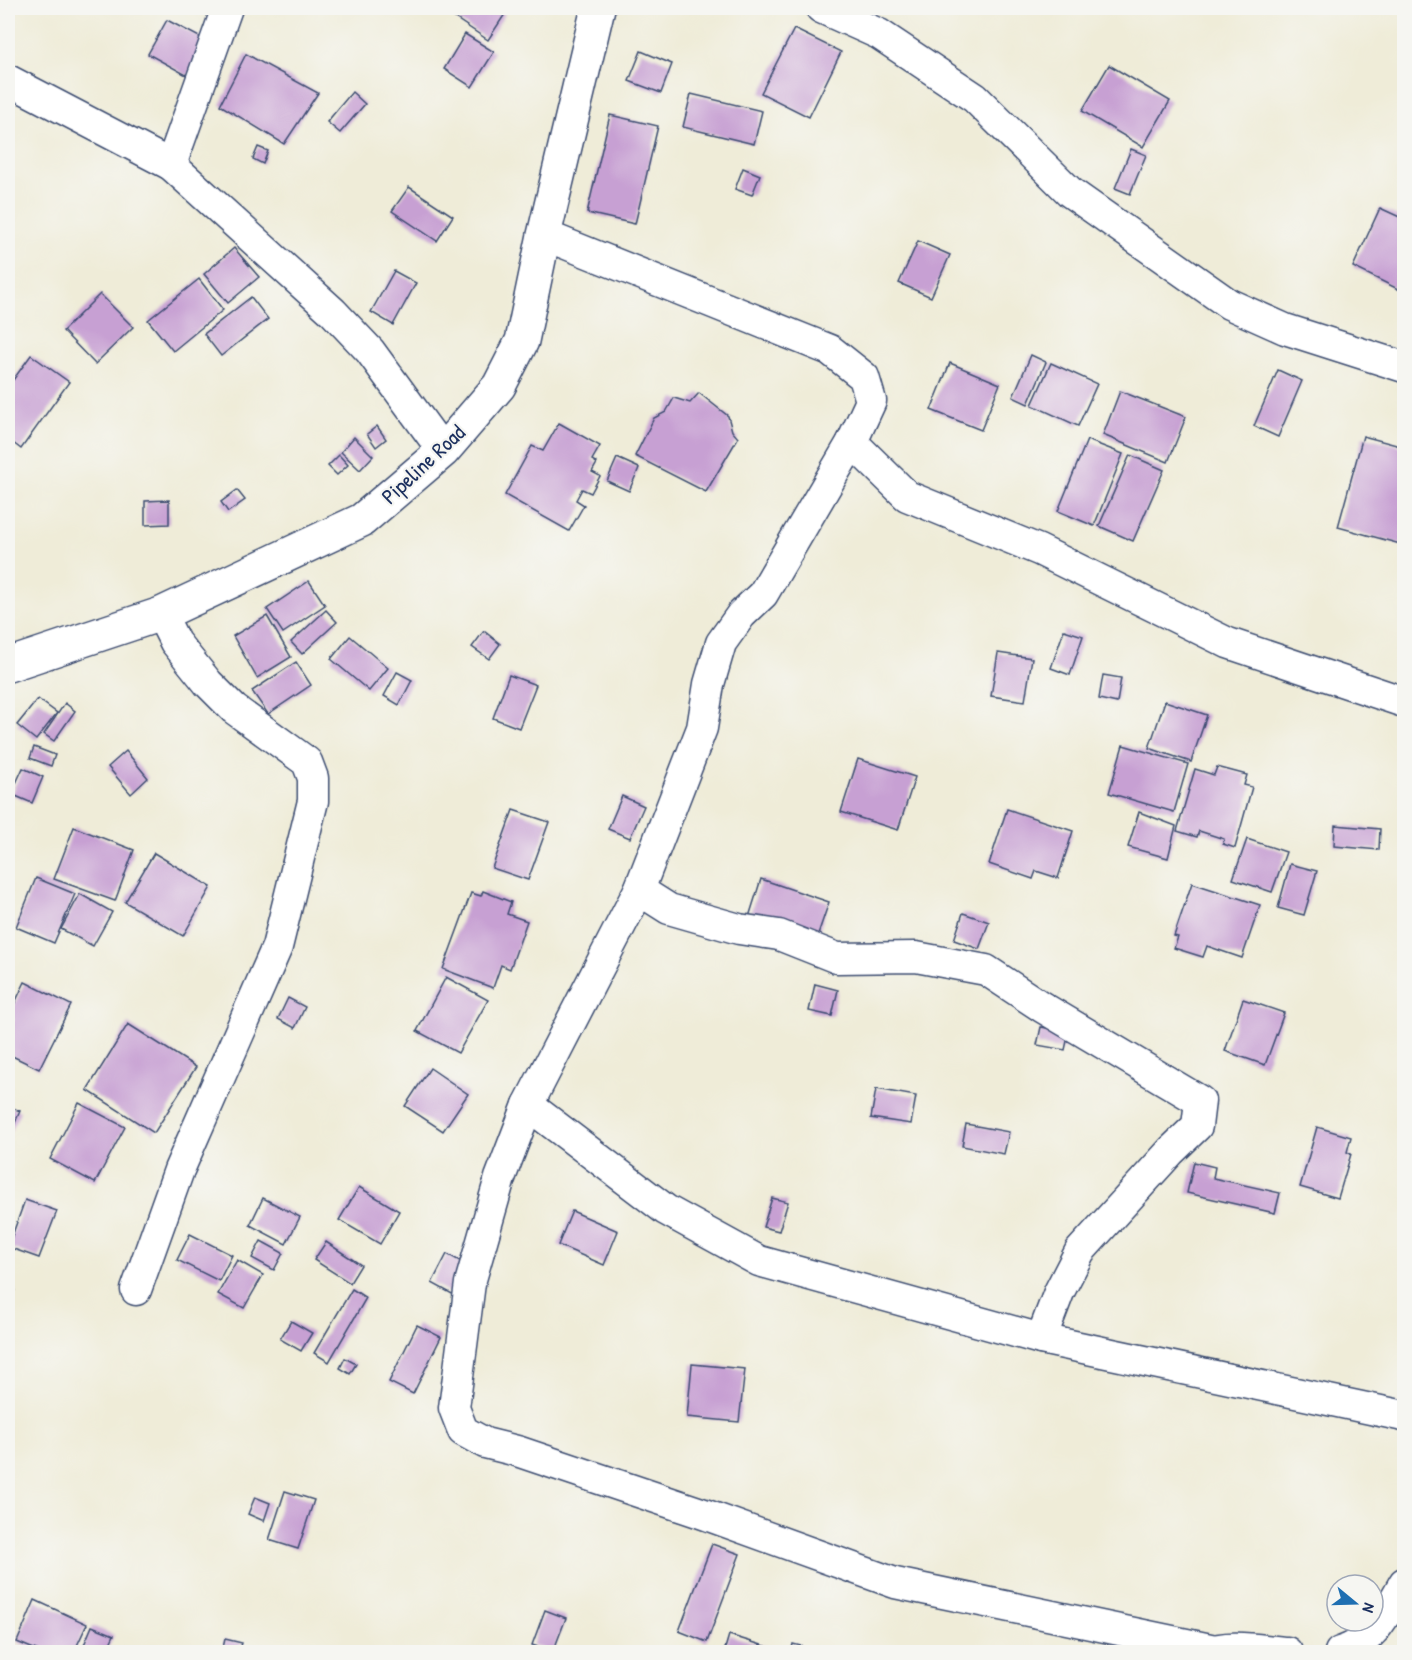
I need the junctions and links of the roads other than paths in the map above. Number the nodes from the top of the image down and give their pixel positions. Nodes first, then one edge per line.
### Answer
1 (226, 8) edge
2 (598, 8) edge
3 (821, 8) edge
4 (8, 80) edge
5 (171, 165) junction
6 (544, 234) junction
7 (1404, 367) edge
8 (852, 442) junction
9 (442, 451) junction
10 (161, 614) junction
11 (8, 665) edge
12 (1404, 702) edge
13 (639, 890) junction
14 (528, 1104) junction
15 (136, 1290) dead end
16 (1041, 1339) junction
17 (1404, 1416) edge
18 (1404, 1583) edge
19 (1213, 1651) edge
20 (1287, 1653) edge
21 (1340, 1653) edge

1 - 5 street
2 - 6 street, Pipeline Road
3 - 7 street
4 - 5 street
5 - 9 street
6 - 8 street
6 - 9 street, Pipeline Road
8 - 12 street
8 - 13 street
9 - 10 street, Pipeline Road
10 - 11 street, Pipeline Road
10 - 15 street
13 - 14 street
13 - 16 street
14 - 16 street
14 - 19 street
16 - 17 street
18 - 21 street
19 - 20 street

